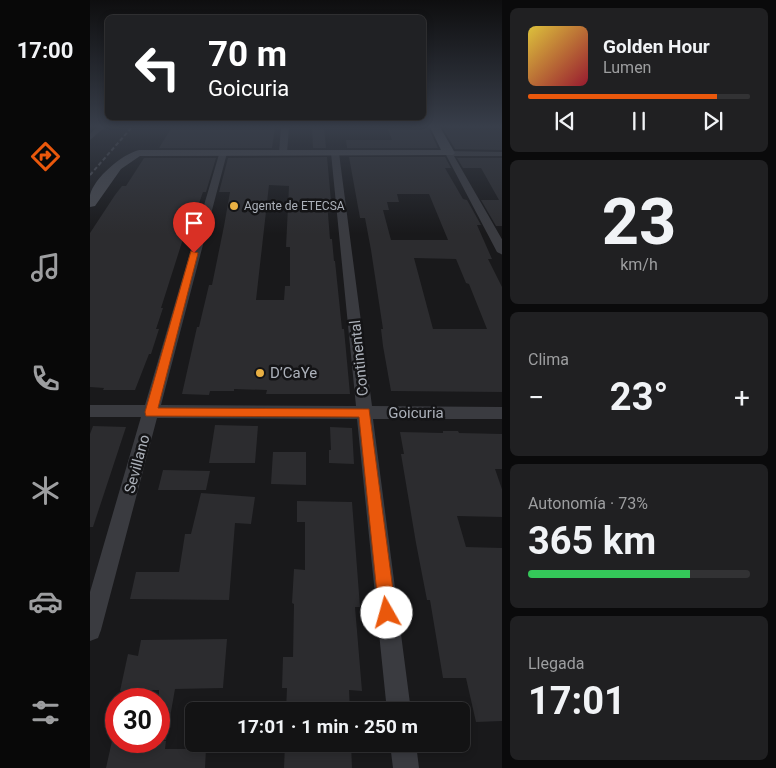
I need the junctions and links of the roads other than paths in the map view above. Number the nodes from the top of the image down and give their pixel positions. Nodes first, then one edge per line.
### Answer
1 (121, 163) edge
2 (220, 163) edge
3 (336, 163) edge
4 (454, 163) edge
5 (90, 203) edge
6 (502, 252) edge
7 (90, 411) edge
8 (151, 412) junction
9 (365, 412) junction
10 (502, 413) edge
11 (90, 630) edge
12 (398, 702) edge
13 (404, 752) edge
14 (406, 768) edge

1 - 5 street
2 - 8 street, Sevillano
3 - 9 street, Continental
4 - 6 street
7 - 8 street, Goicuria
8 - 9 street, Goicuria
8 - 11 street, Sevillano
9 - 10 street, Goicuria
9 - 12 street, Continental
13 - 14 street

